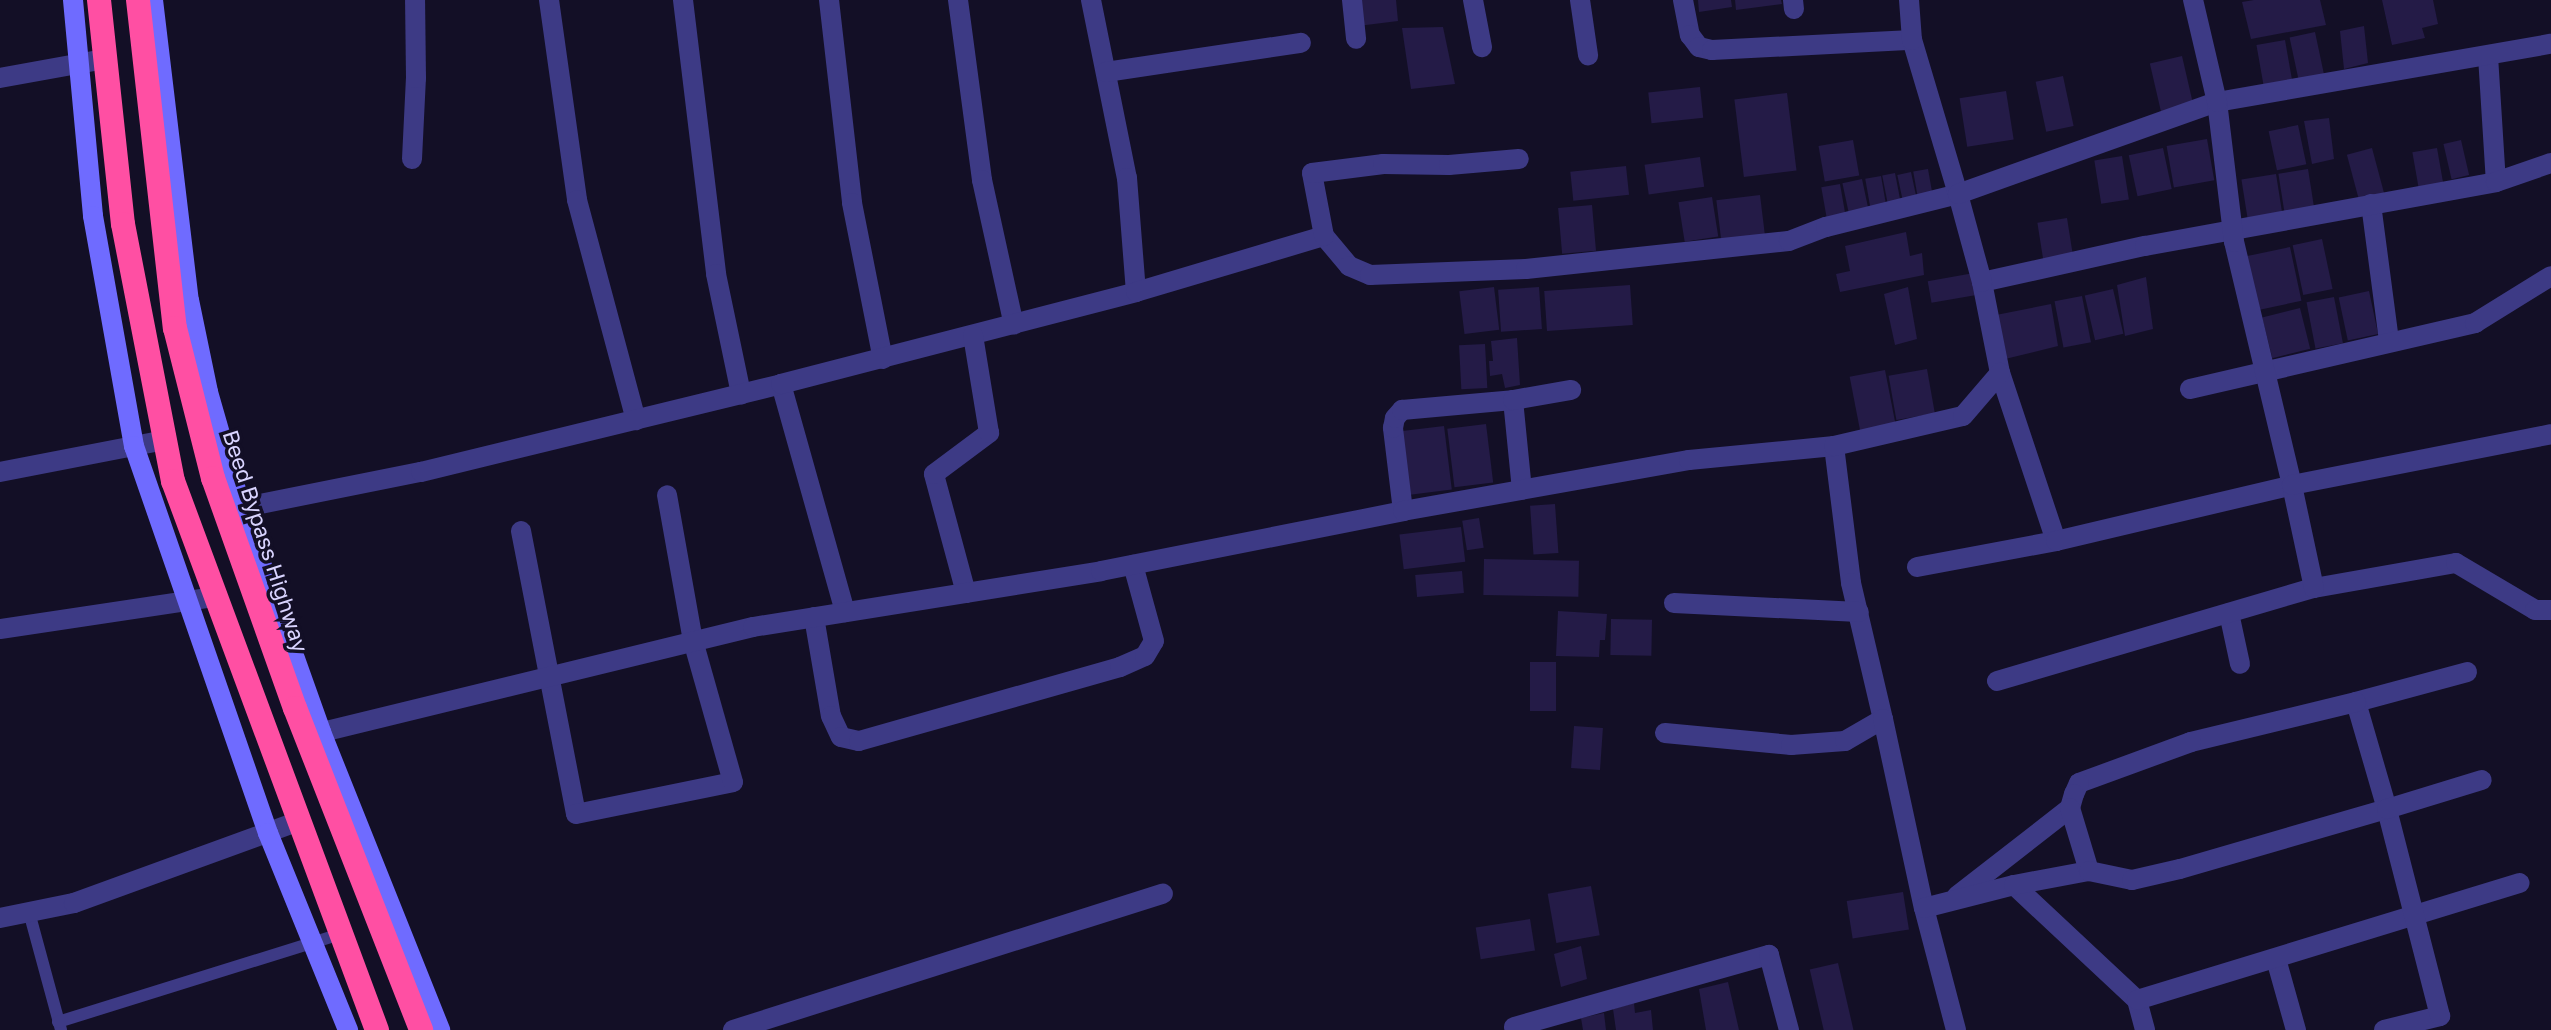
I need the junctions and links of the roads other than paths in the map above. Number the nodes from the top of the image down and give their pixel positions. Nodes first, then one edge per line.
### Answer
1 (73, 0) edge
2 (99, 0) edge
3 (138, 0) edge
4 (153, 0) edge
5 (415, 0) edge
6 (549, 0) edge
7 (683, 0) edge
8 (829, 0) edge
9 (958, 0) edge
10 (1091, 0) edge
11 (1352, 0) edge
12 (1473, 0) edge
13 (1580, 0) edge
14 (1683, 0) edge
15 (1909, 0) edge
16 (2193, 0) edge
17 (1356, 39) dead end
18 (1912, 40) junction
19 (1301, 43) dead end
20 (2551, 44) edge
21 (1482, 47) dead end
22 (1588, 55) dead end
23 (2488, 56) junction
24 (105, 59) junction
25 (80, 63) junction
26 (1106, 72) junction
27 (0, 78) edge
28 (2217, 102) junction
29 (412, 159) dead end
30 (1519, 159) dead end
31 (2551, 163) edge
32 (2496, 182) junction
33 (1958, 194) junction
34 (2371, 204) junction
35 (2232, 230) junction
36 (1324, 236) junction
37 (2551, 276) edge
38 (1982, 282) junction
39 (1136, 292) junction
40 (1014, 325) junction
41 (973, 335) junction
42 (2389, 341) junction
43 (883, 359) junction
44 (2000, 373) junction
45 (2264, 373) junction
46 (781, 384) junction
47 (2190, 389) dead end
48 (1571, 390) dead end
49 (741, 394) junction
50 (1513, 400) junction
51 (636, 420) junction
52 (2551, 434) edge
53 (165, 440) junction
54 (134, 446) junction
55 (1834, 446) junction
56 (0, 472) edge
57 (2292, 485) junction
58 (1522, 490) junction
59 (667, 495) dead end
60 (233, 509) junction
61 (1403, 511) junction
62 (521, 531) dead end
63 (2056, 541) junction
64 (1133, 565) junction
65 (1917, 567) dead end
66 (2314, 588) junction
67 (966, 593) junction
68 (215, 597) junction
69 (185, 601) junction
70 (1674, 603) dead end
71 (2551, 610) edge
72 (845, 612) junction
73 (1859, 612) junction
74 (2229, 613) junction
75 (814, 617) junction
76 (0, 629) edge
77 (693, 641) junction
78 (2240, 664) dead end
79 (2467, 672) dead end
80 (550, 674) junction
81 (1997, 681) dead end
82 (2356, 702) junction
83 (1883, 719) junction
84 (1665, 733) dead end
85 (313, 734) junction
86 (2482, 780) dead end
87 (2070, 808) junction
88 (2387, 809) junction
89 (297, 822) junction
90 (268, 833) junction
91 (2089, 871) junction
92 (2520, 883) dead end
93 (2014, 885) junction
94 (1163, 894) dead end
95 (1951, 901) junction
96 (1924, 908) junction
97 (29, 912) junction
98 (2414, 914) junction
99 (0, 918) edge
100 (340, 934) junction
101 (314, 942) junction
102 (2276, 959) junction
103 (2137, 1000) junction
104 (2442, 1023) edge
105 (59, 1026) edge
106 (1514, 1027) dead end
107 (348, 1030) edge
108 (377, 1030) edge
109 (421, 1030) edge
110 (440, 1030) edge
111 (733, 1030) edge
112 (1789, 1030) edge
113 (1956, 1030) edge
114 (2145, 1030) edge
115 (2296, 1030) edge
116 (2384, 1030) edge

1 - 25 street
2 - 24 highway
3 - 60 highway, Beed Bypass Highway
4 - 60 street
5 - 29 street
6 - 51 street
7 - 49 street
8 - 43 street
9 - 40 street
10 - 26 street
11 - 17 street
12 - 21 street
13 - 22 street
14 - 18 street
15 - 18 street
16 - 28 street
18 - 33 street
19 - 26 street
20 - 23 street
23 - 28 street
23 - 32 street
24 - 25 street
24 - 53 highway
25 - 27 street
25 - 54 street
26 - 39 street
28 - 33 street
28 - 35 street
30 - 36 street
31 - 32 street
32 - 34 street
33 - 36 street
33 - 38 street
34 - 35 street
34 - 42 street
35 - 38 street
35 - 45 street
36 - 39 street
37 - 42 street
38 - 44 street
39 - 40 street
40 - 41 street
41 - 43 street
41 - 67 street
42 - 45 street
43 - 46 street
44 - 55 street
44 - 63 street
45 - 47 street
45 - 57 street
46 - 49 street
46 - 72 street
48 - 50 street
49 - 51 street
50 - 58 street
50 - 61 street
51 - 60 street
52 - 57 street
53 - 54 street
53 - 68 highway
54 - 56 street
54 - 69 street
55 - 58 street
55 - 73 street
57 - 63 street
57 - 66 street
58 - 61 street
59 - 77 street
60 - 85 highway, Beed Bypass Highway
61 - 64 street
62 - 80 street
63 - 65 street
64 - 67 street
64 - 75 street
66 - 71 street
66 - 74 street
67 - 72 street
68 - 69 street
68 - 89 highway
69 - 76 street
69 - 90 street
70 - 73 street
72 - 75 street
73 - 83 street
74 - 78 street
74 - 81 street
75 - 77 street
77 - 80 street
77 - 80 street
79 - 82 street
80 - 85 street
82 - 87 street
82 - 88 street
83 - 84 street
83 - 96 street
85 - 109 highway, Beed Bypass Highway
85 - 110 street
86 - 88 street
87 - 91 street
87 - 95 street
88 - 91 street
88 - 98 street
89 - 90 street
89 - 100 highway
90 - 97 street
90 - 101 street
91 - 93 street
92 - 98 street
93 - 95 street
93 - 103 street
94 - 111 street
95 - 96 street
96 - 113 street
97 - 99 street
97 - 105 lane
98 - 102 street
98 - 104 street
100 - 101 lane
100 - 108 highway
101 - 105 lane
101 - 107 street
102 - 103 street
102 - 115 street
103 - 114 street
104 - 116 street
106 - 112 street

